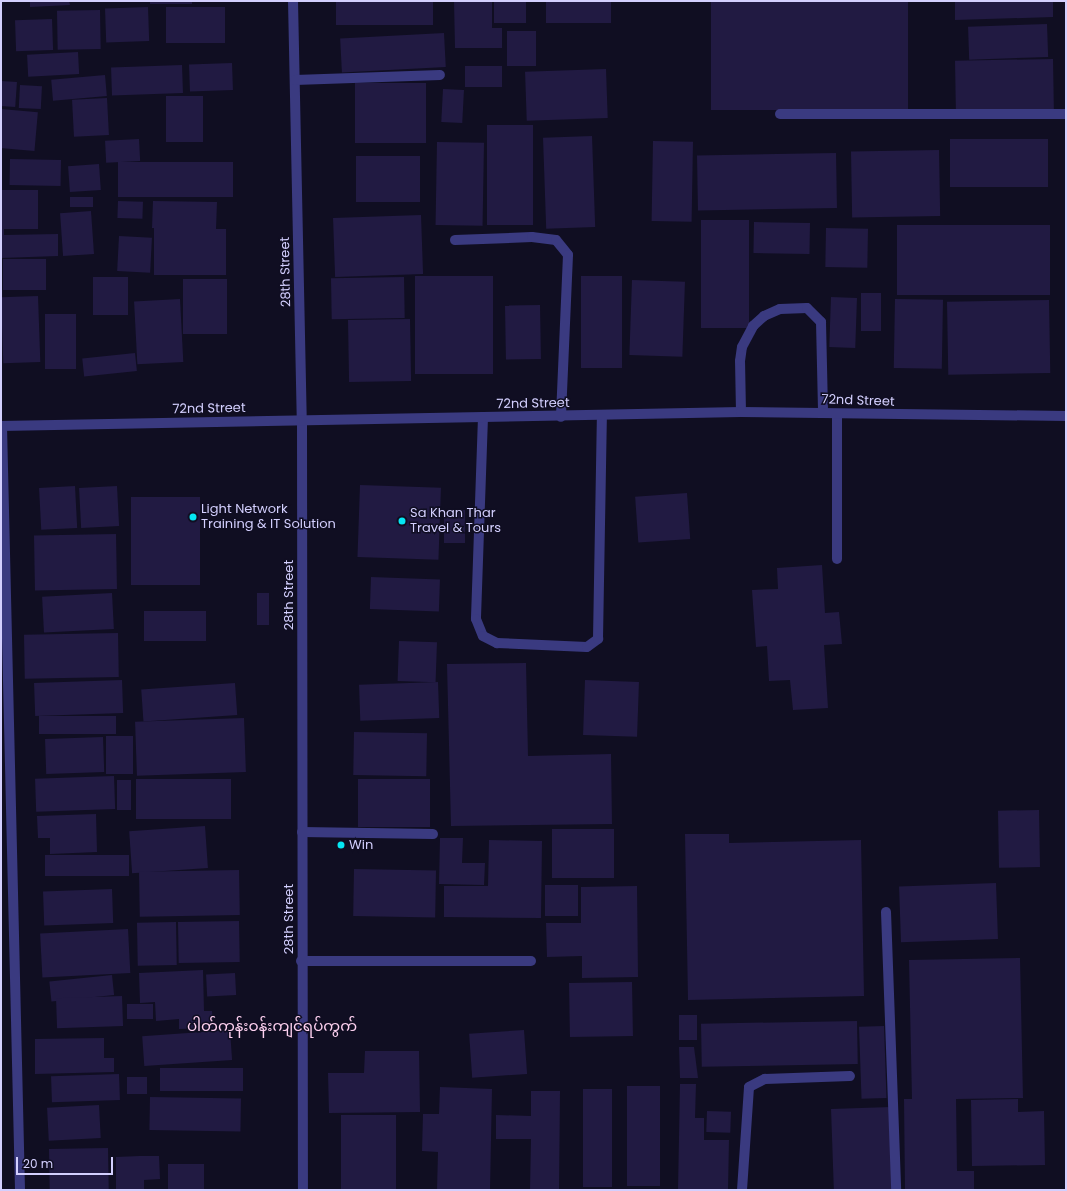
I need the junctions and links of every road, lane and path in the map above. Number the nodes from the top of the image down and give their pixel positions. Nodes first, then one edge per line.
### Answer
1 (293, 1) edge
2 (440, 75) dead end
3 (294, 80) junction
4 (780, 114) dead end
5 (1066, 114) edge
6 (455, 240) dead end
7 (741, 412) junction
8 (823, 413) junction
9 (837, 415) junction
10 (602, 416) junction
11 (1066, 416) edge
12 (561, 417) junction
13 (482, 418) junction
14 (302, 421) junction
15 (1, 426) edge
16 (837, 559) dead end
17 (302, 832) junction
18 (433, 834) dead end
19 (886, 912) dead end
20 (301, 961) junction
21 (531, 961) dead end
22 (850, 1076) dead end
23 (20, 1190) edge
24 (303, 1190) edge
25 (742, 1190) edge
26 (896, 1190) edge

1 - 3 street, 28th Street
2 - 3 street
3 - 14 street, 28th Street
4 - 5 street
6 - 12 street
7 - 8 street, 72nd Street
7 - 8 street
7 - 10 street, 72nd Street
8 - 9 street, 72nd Street
9 - 11 street, 72nd Street
9 - 16 street
10 - 12 street, 72nd Street
10 - 13 street
12 - 13 street, 72nd Street
13 - 14 street, 72nd Street
14 - 15 street, 72nd Street
14 - 17 street, 28th Street
15 - 23 street
17 - 18 street
17 - 20 street, 28th Street
19 - 26 street
20 - 21 street
20 - 24 street, 28th Street
22 - 25 street

